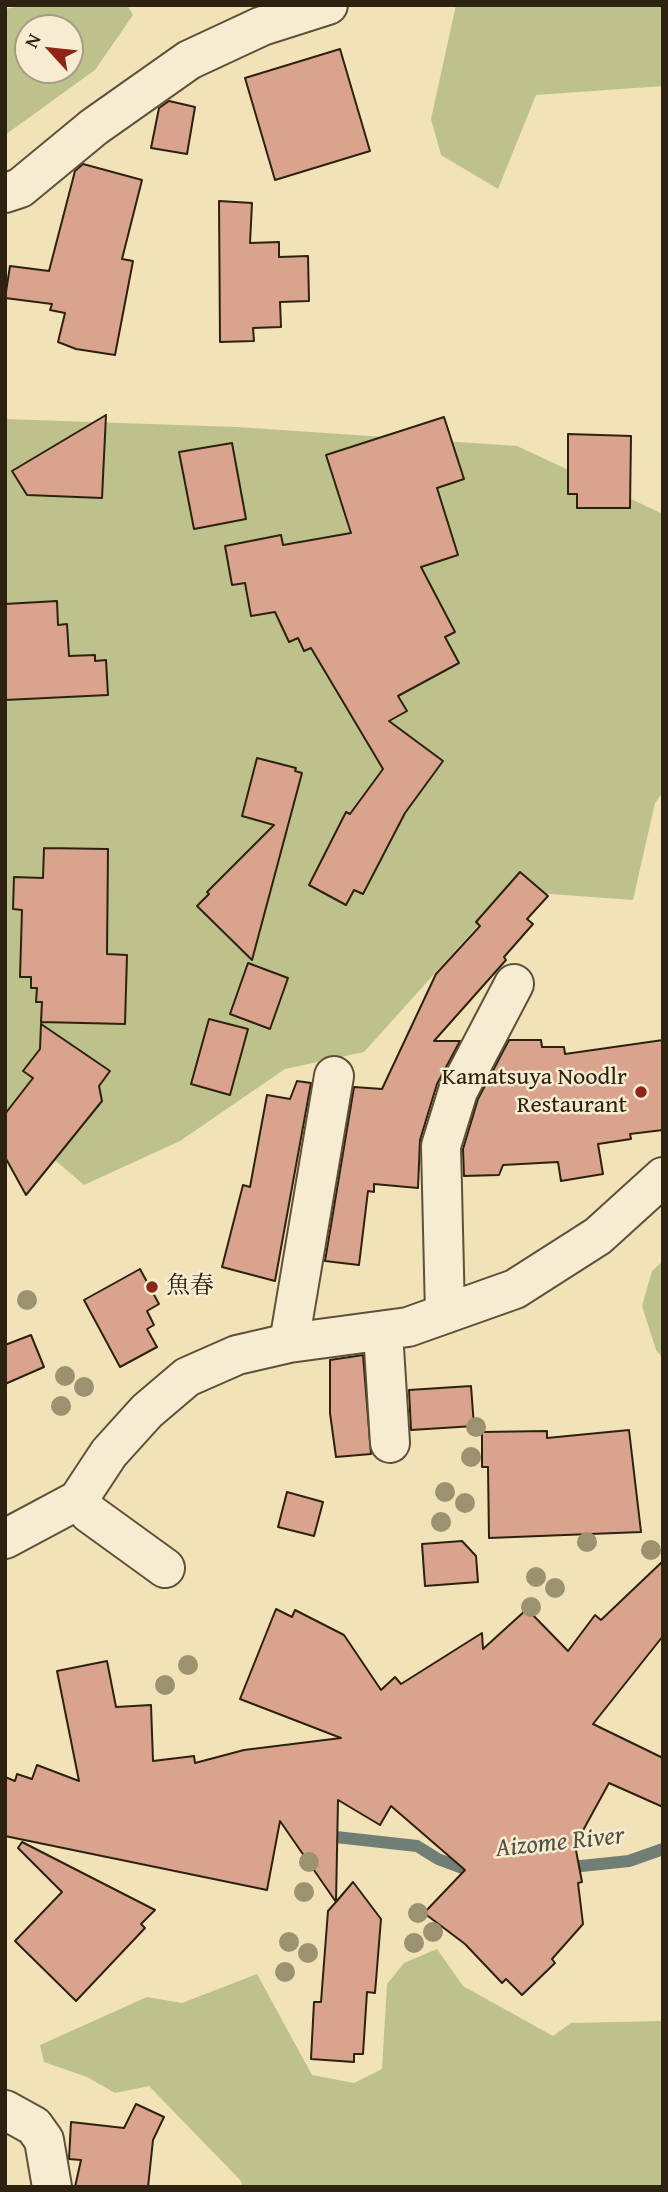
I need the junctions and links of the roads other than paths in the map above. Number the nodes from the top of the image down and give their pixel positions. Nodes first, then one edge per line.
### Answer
1 (328, 5) edge
2 (5, 194) edge
3 (514, 984) dead end
4 (334, 1076) dead end
5 (663, 1177) edge
6 (445, 1313) junction
7 (383, 1332) junction
8 (289, 1343) junction
9 (390, 1443) dead end
10 (78, 1500) junction
11 (5, 1539) edge
12 (165, 1568) dead end
13 (5, 2110) edge
14 (52, 2187) edge

1 - 2 street
3 - 6 street
4 - 8 street
5 - 6 street
6 - 7 street
7 - 8 street
7 - 9 street
8 - 10 street
10 - 11 street
10 - 12 street
13 - 14 street

